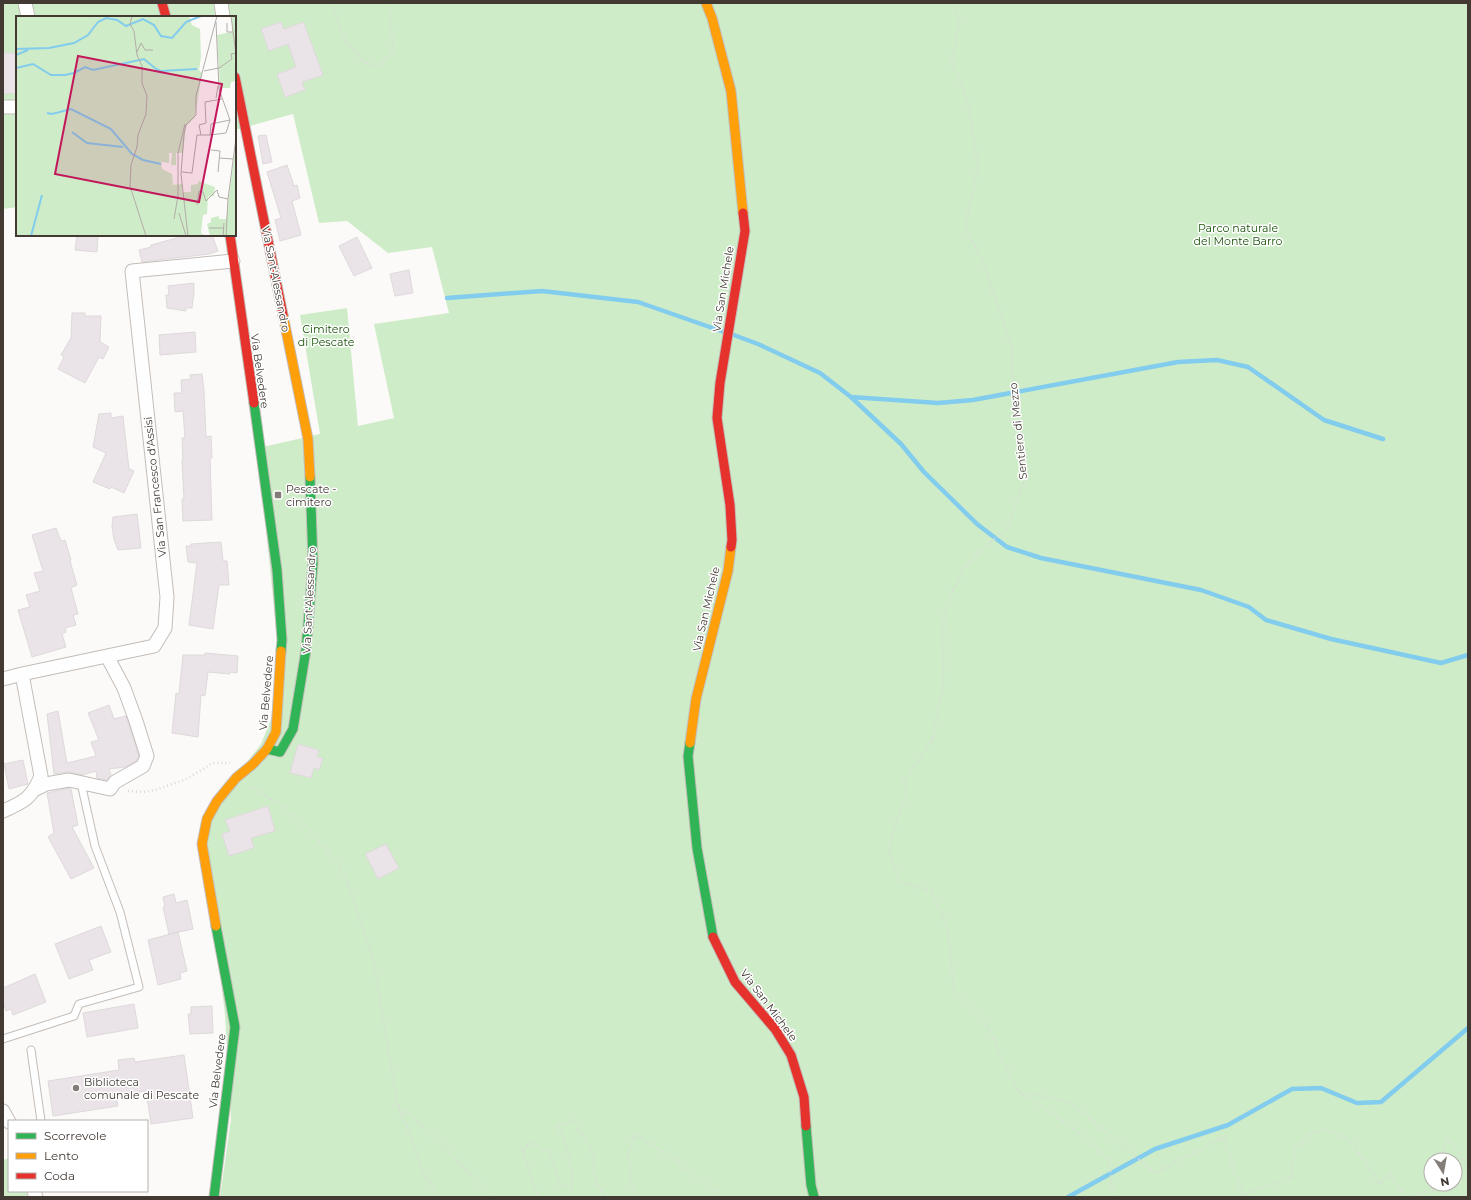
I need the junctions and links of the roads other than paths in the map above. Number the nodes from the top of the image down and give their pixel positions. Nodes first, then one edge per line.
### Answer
1 (25, 3) edge
2 (162, 3) edge
3 (222, 3) edge
4 (706, 3) edge
5 (28, 16) edge
6 (166, 16) edge
7 (223, 16) edge
8 (236, 82) edge
9 (3, 107) edge
10 (16, 107) edge
11 (230, 236) edge
12 (233, 261) junction
13 (107, 656) junction
14 (22, 674) junction
15 (3, 679) edge
16 (267, 749) junction
17 (81, 783) junction
18 (36, 789) junction
19 (3, 812) edge
20 (3, 1039) edge
21 (31, 1050) dead end
22 (3, 1111) edge
23 (8, 1120) edge
24 (41, 1120) edge
25 (214, 1197) edge
26 (814, 1197) edge

1 - 5 street
2 - 6 street
3 - 7 street
4 - 26 street, Via San Michele
8 - 16 street, Via Sant'Alessandro
9 - 10 street
11 - 12 street, Via Belvedere
12 - 13 street, Via San Francesco d'Assisi
12 - 16 street, Via Belvedere
13 - 14 street, Via San Francesco d'Assisi
13 - 17 street
14 - 15 street, Via San Francesco d'Assisi
14 - 18 street
16 - 25 street, Via Belvedere
17 - 18 street
17 - 20 lane
18 - 19 street
21 - 24 lane
22 - 23 street

